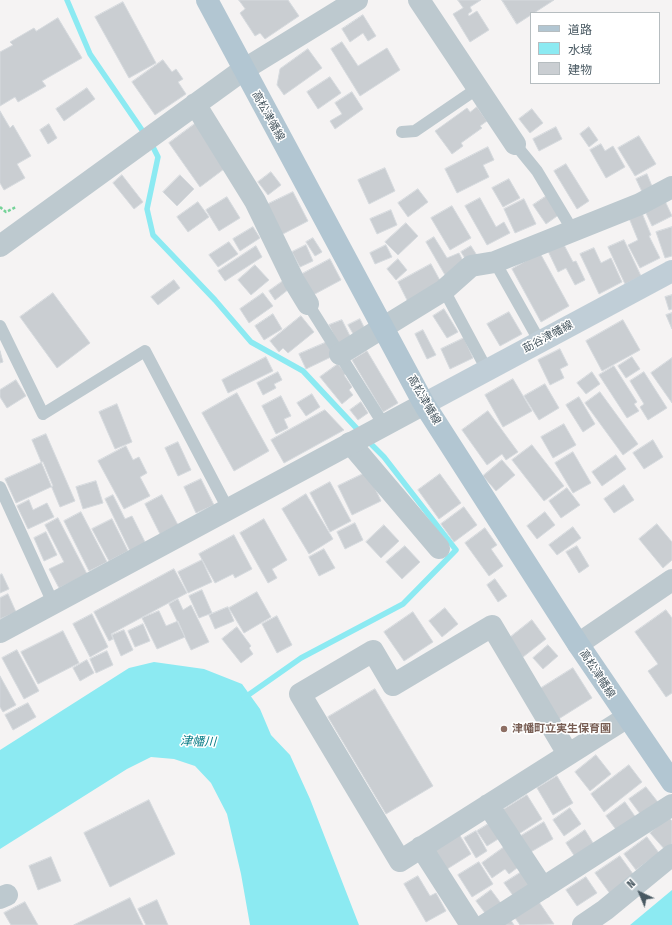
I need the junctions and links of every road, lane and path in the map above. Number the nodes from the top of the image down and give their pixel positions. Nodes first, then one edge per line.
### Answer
1 (207, 0) edge
2 (357, 0) edge
3 (419, 0) edge
4 (243, 70) junction
5 (478, 88) junction
6 (195, 104) junction
7 (402, 132) dead end
8 (515, 144) joint
9 (672, 187) edge
10 (573, 231) junction
11 (0, 246) edge
12 (496, 262) junction
13 (672, 271) edge
14 (444, 290) junction
15 (308, 304) joint
16 (0, 326) edge
17 (383, 327) junction
18 (540, 342) junction
19 (340, 354) junction
20 (487, 370) junction
21 (424, 404) junction
22 (366, 434) junction
23 (0, 487) edge
24 (228, 509) junction
25 (439, 548) dead end
26 (672, 580) edge
27 (53, 603) junction
28 (0, 632) edge
29 (578, 644) junction
30 (626, 718) junction
31 (568, 754) junction
32 (672, 782) edge
33 (488, 805) junction
34 (672, 805) edge
35 (421, 847) junction
36 (672, 855) edge
37 (543, 888) junction
38 (471, 925) edge
39 (485, 925) edge
40 (583, 925) edge

1 - 4 main road, 高松津幡線
2 - 4 street
3 - 5 street
4 - 6 street
4 - 17 main road, 高松津幡線
5 - 7 lane
5 - 8 street
6 - 11 street
6 - 15 street
8 - 10 lane
9 - 10 street
10 - 12 street
12 - 14 street
12 - 18 lane
13 - 18 main road, 莇谷津幡線
14 - 17 street
14 - 20 lane
15 - 19 lane
16 - 24 lane
17 - 19 street
17 - 21 main road, 高松津幡線
18 - 20 main road, 莇谷津幡線
19 - 22 lane
20 - 21 main road, 莇谷津幡線
21 - 22 street
21 - 29 main road, 高松津幡線
22 - 24 street
22 - 25 street
23 - 27 lane
24 - 27 street
26 - 29 street
27 - 28 street
29 - 30 main road, 高松津幡線
30 - 31 street
30 - 32 main road, 高松津幡線
31 - 33 street
31 - 35 street
33 - 35 street
33 - 37 street
34 - 37 street
35 - 38 street
36 - 40 street
37 - 39 street

